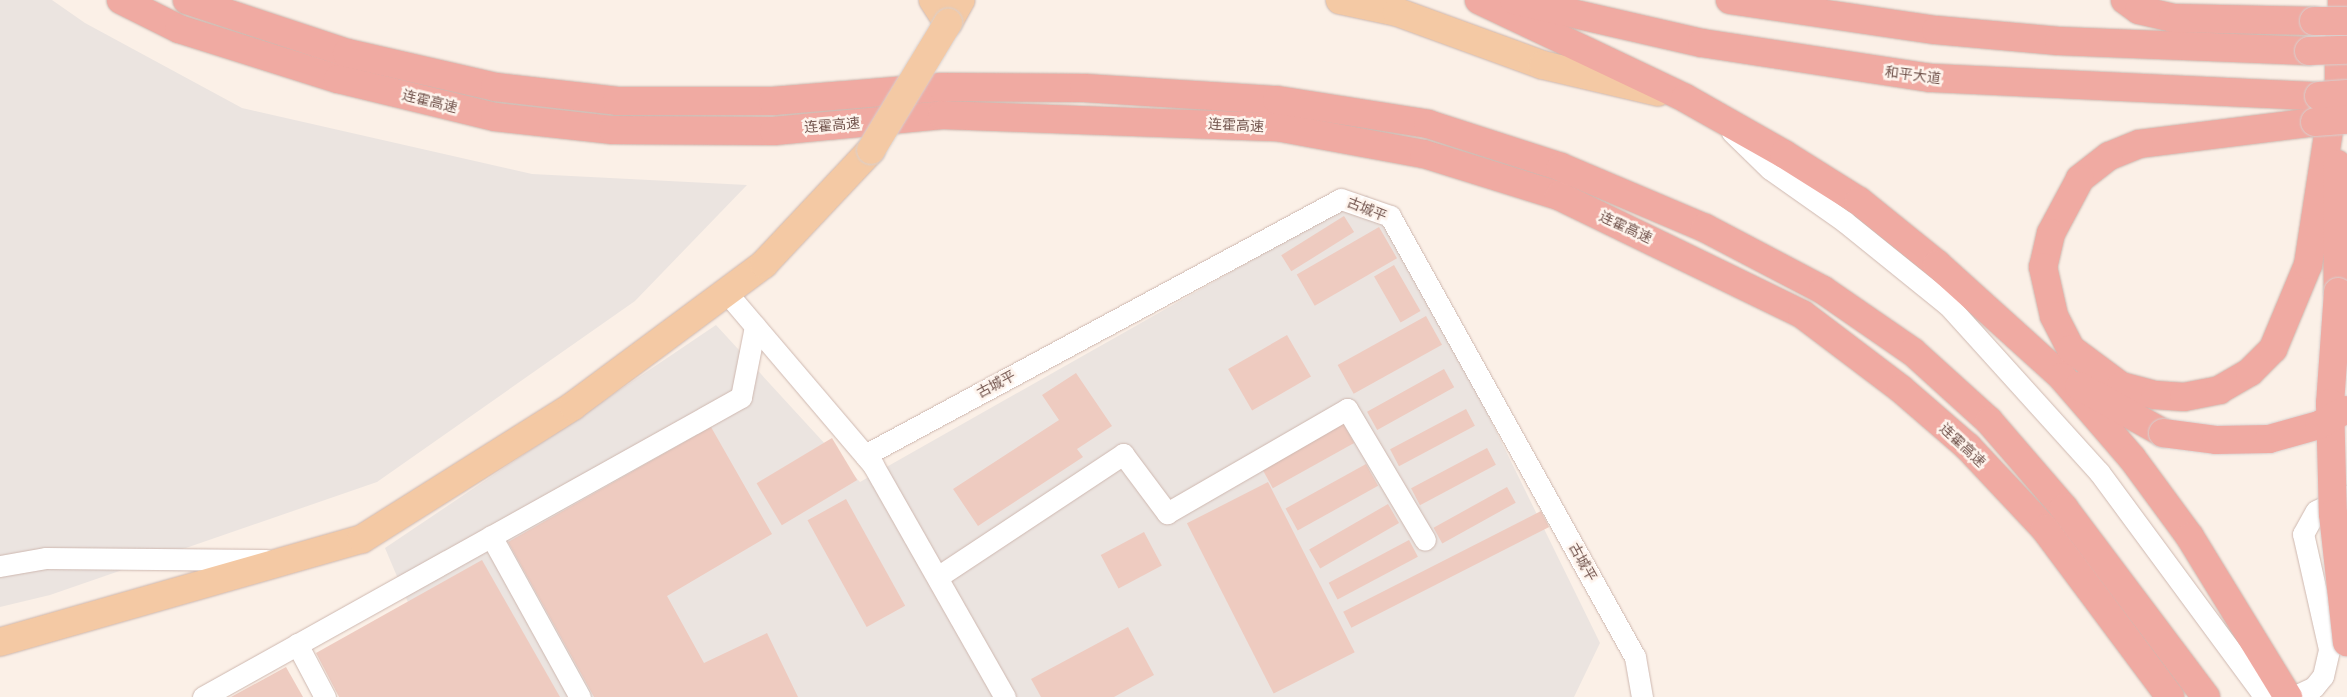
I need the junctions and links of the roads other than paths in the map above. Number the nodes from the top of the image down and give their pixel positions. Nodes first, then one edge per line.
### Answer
1 (121, 0) edge
2 (187, 0) edge
3 (933, 0) edge
4 (1340, 0) edge
5 (1480, 0) edge
6 (1514, 0) edge
7 (1730, 0) edge
8 (2125, 0) edge
9 (2342, 0) edge
10 (955, 11) edge
11 (2347, 21) edge
12 (2347, 50) edge
13 (1685, 98) junction
14 (2329, 99) edge
15 (1719, 119) junction
16 (2347, 120) edge
17 (726, 292) junction
18 (755, 326) junction
19 (2062, 377) junction
20 (2347, 409) edge
21 (865, 455) junction
22 (2347, 496) edge
23 (491, 536) junction
24 (1425, 540) dead end
25 (286, 561) junction
26 (0, 566) edge
27 (939, 576) junction
28 (0, 642) edge
29 (2347, 642) edge
30 (297, 644) junction
31 (2200, 689) edge
32 (2169, 696) edge
33 (203, 697) edge
34 (325, 697) edge
35 (580, 697) edge
36 (1005, 697) edge
37 (1642, 697) edge
38 (2274, 697) edge
39 (2288, 697) edge
40 (2293, 697) edge

1 - 32 highway, 连霍高速
2 - 31 highway, 连霍高速
3 - 10 main road
4 - 13 main road
5 - 13 highway
6 - 14 highway, 和平大道
7 - 12 highway, bridge
8 - 11 highway, bridge
9 - 14 highway
10 - 17 main road, bridge
13 - 15 highway
14 - 14 highway
14 - 16 highway, bridge
14 - 29 highway, bridge
15 - 19 highway
15 - 38 street
17 - 18 street
17 - 25 main road
18 - 21 street
18 - 23 street
19 - 20 highway, bridge
19 - 39 highway
21 - 27 street
21 - 37 street, 古城平
22 - 40 street
23 - 30 street
23 - 35 street
24 - 27 street
25 - 26 street
25 - 28 main road
27 - 36 street
30 - 33 street
30 - 34 street

